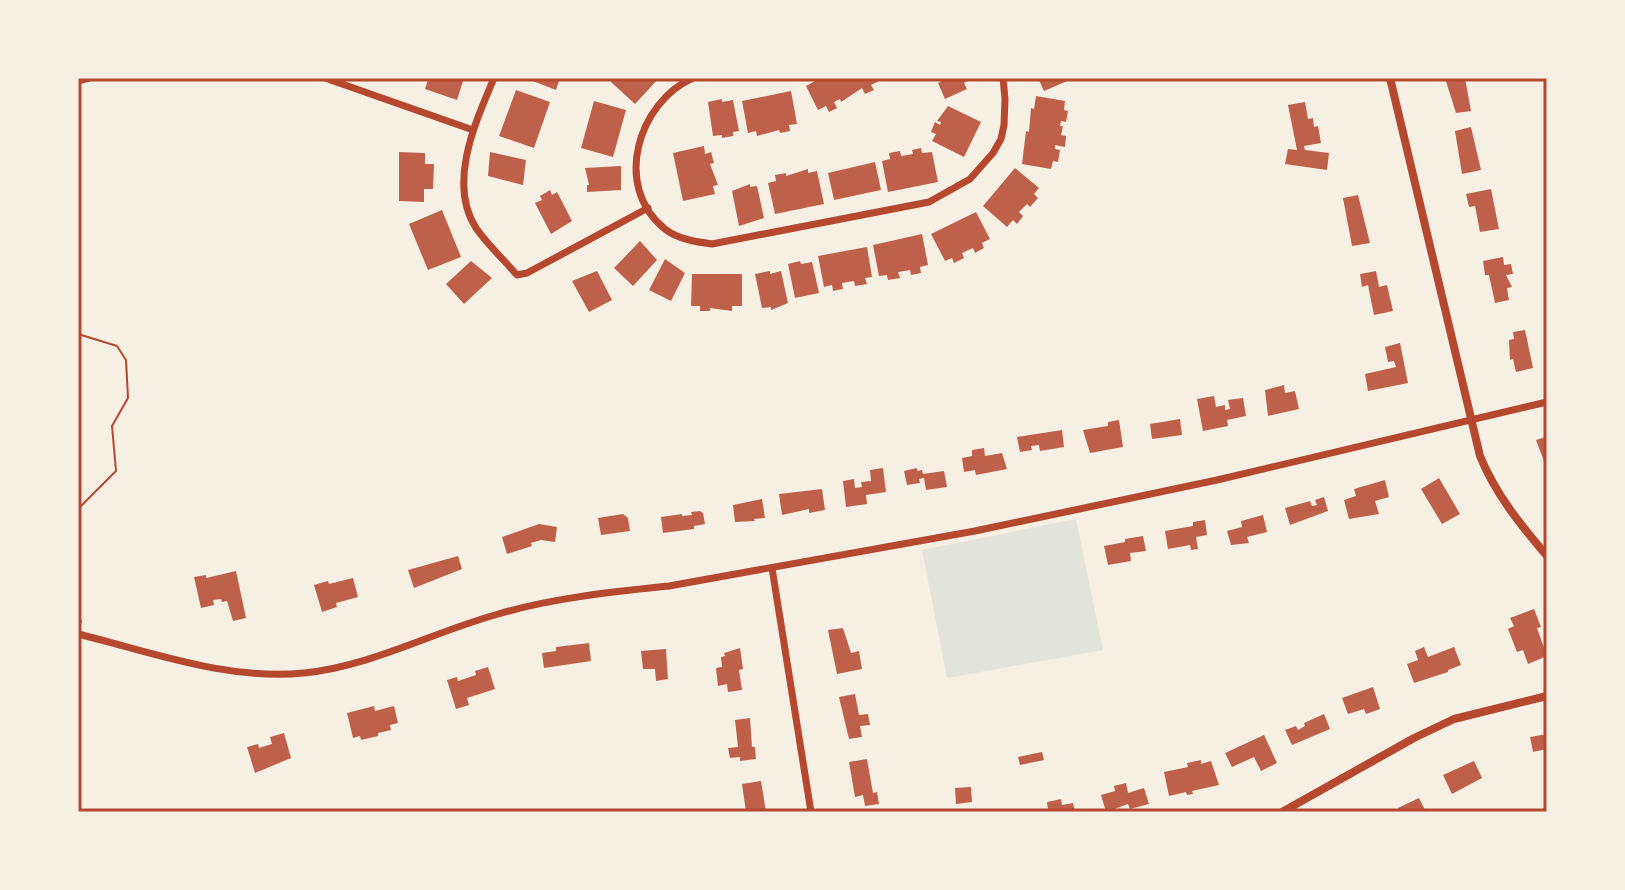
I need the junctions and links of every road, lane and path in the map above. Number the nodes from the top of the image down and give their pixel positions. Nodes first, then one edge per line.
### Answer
1 (89, 78) edge
2 (325, 78) edge
3 (494, 78) edge
4 (693, 78) edge
5 (1003, 78) edge
6 (1390, 78) edge
7 (78, 81) edge
8 (473, 130) junction
9 (648, 208) junction
10 (78, 334) edge
11 (1547, 402) edge
12 (1470, 420) junction
13 (78, 509) edge
14 (78, 541) edge
15 (1547, 556) edge
16 (78, 558) edge
17 (772, 568) junction
18 (78, 634) edge
19 (1547, 696) edge
20 (811, 812) edge
21 (1282, 812) edge

1 - 7 street
2 - 8 street
3 - 8 street
4 - 9 street
5 - 9 street
6 - 12 street
8 - 9 street
10 - 13 path
11 - 12 street
12 - 15 street
12 - 17 street
14 - 16 path
17 - 18 street
17 - 20 street
19 - 21 street

